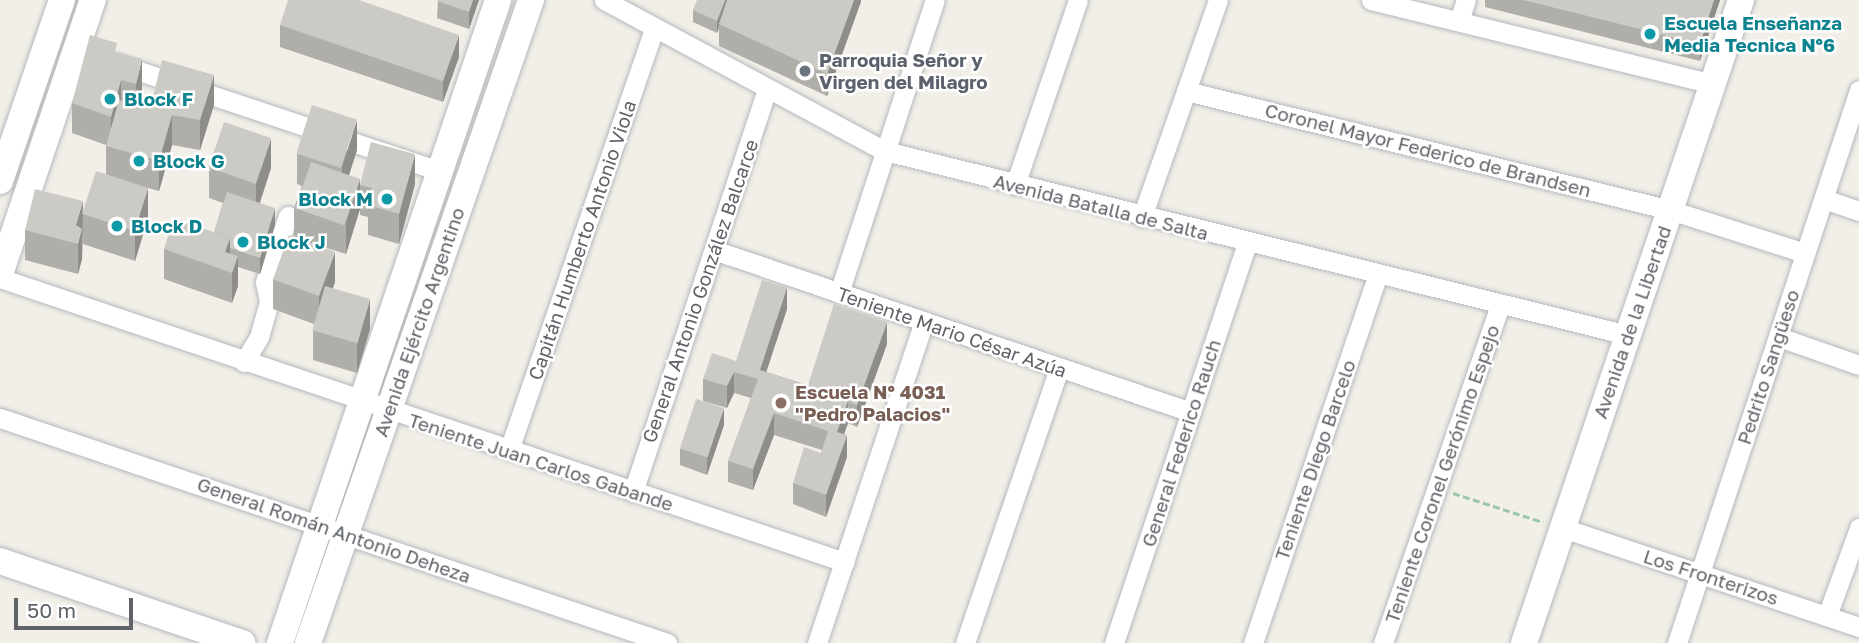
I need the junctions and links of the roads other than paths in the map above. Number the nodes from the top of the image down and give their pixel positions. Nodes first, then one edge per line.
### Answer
1 (62, 0) edge
2 (93, 0) edge
3 (498, 0) edge
4 (531, 0) edge
5 (604, 0) edge
6 (935, 0) edge
7 (1078, 0) edge
8 (1218, 0) edge
9 (1371, 0) edge
10 (1466, 0) edge
11 (1741, 0) edge
12 (1459, 22) junction
13 (654, 29) junction
14 (76, 50) junction
15 (1712, 84) junction
16 (767, 89) junction
17 (1859, 90) edge
18 (1186, 91) junction
19 (885, 151) junction
20 (439, 171) junction
21 (0, 181) edge
22 (1015, 185) junction
23 (1824, 199) junction
24 (1670, 210) junction
25 (1859, 211) edge
26 (288, 216) dead end
27 (1142, 217) junction
28 (1247, 243) junction
29 (714, 250) junction
30 (1805, 253) junction
31 (0, 276) edge
32 (1377, 277) junction
33 (839, 293) junction
34 (1500, 306) junction
35 (924, 322) junction
36 (1628, 335) junction
37 (1779, 337) junction
38 (244, 362) junction
39 (1859, 365) edge
40 (1059, 368) junction
41 (360, 401) junction
42 (389, 411) junction
43 (1191, 412) junction
44 (0, 418) edge
45 (509, 450) junction
46 (633, 492) junction
47 (320, 524) junction
48 (1563, 528) junction
49 (1859, 528) edge
50 (345, 533) junction
51 (0, 561) edge
52 (845, 562) junction
53 (1700, 574) junction
54 (1827, 616) junction
55 (1859, 627) edge
56 (208, 638) edge
57 (242, 643) edge
58 (280, 643) edge
59 (308, 643) edge
60 (667, 643) edge
61 (817, 643) edge
62 (965, 643) edge
63 (1114, 643) edge
64 (1253, 643) edge
65 (1383, 643) edge
66 (1524, 643) edge
67 (1677, 643) edge

1 - 21 street
2 - 14 street
3 - 20 street, Avenida Ejército Argentino
4 - 42 street, Avenida Ejército Argentino
5 - 13 street, Avenida Batalla de Salta
6 - 19 street
7 - 22 street
8 - 18 street
9 - 12 street
10 - 12 street
11 - 15 street, Avenida de la Libertad
12 - 15 street
13 - 16 street, Avenida Batalla de Salta
13 - 45 street, Capitán Humberto Antonio Viola
14 - 20 street
14 - 31 street
15 - 24 street, Avenida de la Libertad
16 - 19 street, Avenida Batalla de Salta
16 - 29 street, General Antonio González Balcarce
17 - 23 street, Pedrito Sangüeso
18 - 24 street, Coronel Mayor Federico de Brandsen
18 - 27 street
19 - 22 street, Avenida Batalla de Salta
19 - 33 street
20 - 41 street, Avenida Ejército Argentino
22 - 27 street, Avenida Batalla de Salta
23 - 25 street
23 - 30 street, Pedrito Sangüeso
24 - 30 street, Coronel Mayor Federico de Brandsen
24 - 36 street, Avenida de la Libertad
26 - 38 street
27 - 28 street, Avenida Batalla de Salta
28 - 32 street, Avenida Batalla de Salta
28 - 43 street, General Federico Rauch
29 - 33 street, Teniente Mario César Azúa
29 - 46 street, General Antonio González Balcarce
30 - 37 street, Pedrito Sangüeso
31 - 38 street, Teniente Juan Carlos Gabande
32 - 34 street, Avenida Batalla de Salta
32 - 64 street, Teniente Diego Barcelo
33 - 35 street, Teniente Mario César Azúa
34 - 36 street, Avenida Batalla de Salta
34 - 65 street, Teniente Coronel Gerónimo Espejo
35 - 40 street, Teniente Mario César Azúa
35 - 52 street
36 - 48 street, Avenida de la Libertad
37 - 39 street
37 - 53 street, Pedrito Sangüeso
38 - 41 street, Teniente Juan Carlos Gabande
40 - 43 street, Teniente Mario César Azúa
40 - 62 street
41 - 42 street, Teniente Juan Carlos Gabande
41 - 47 street, Avenida Ejército Argentino
42 - 45 street, Teniente Juan Carlos Gabande
42 - 50 street, Avenida Ejército Argentino
43 - 63 street, General Federico Rauch
44 - 47 street, General Román Antonio Deheza
45 - 46 street, Teniente Juan Carlos Gabande
46 - 52 street, Teniente Juan Carlos Gabande
47 - 50 street, General Román Antonio Deheza
47 - 58 street, Avenida Ejército Argentino
48 - 53 street, Los Fronterizos
48 - 66 street, Avenida de la Libertad
49 - 54 street
50 - 59 street, Avenida Ejército Argentino
50 - 60 street, General Román Antonio Deheza
51 - 56 street
52 - 61 street
53 - 54 street, Los Fronterizos
53 - 67 street, Pedrito Sangüeso
54 - 55 street, Los Fronterizos
56 - 57 street

